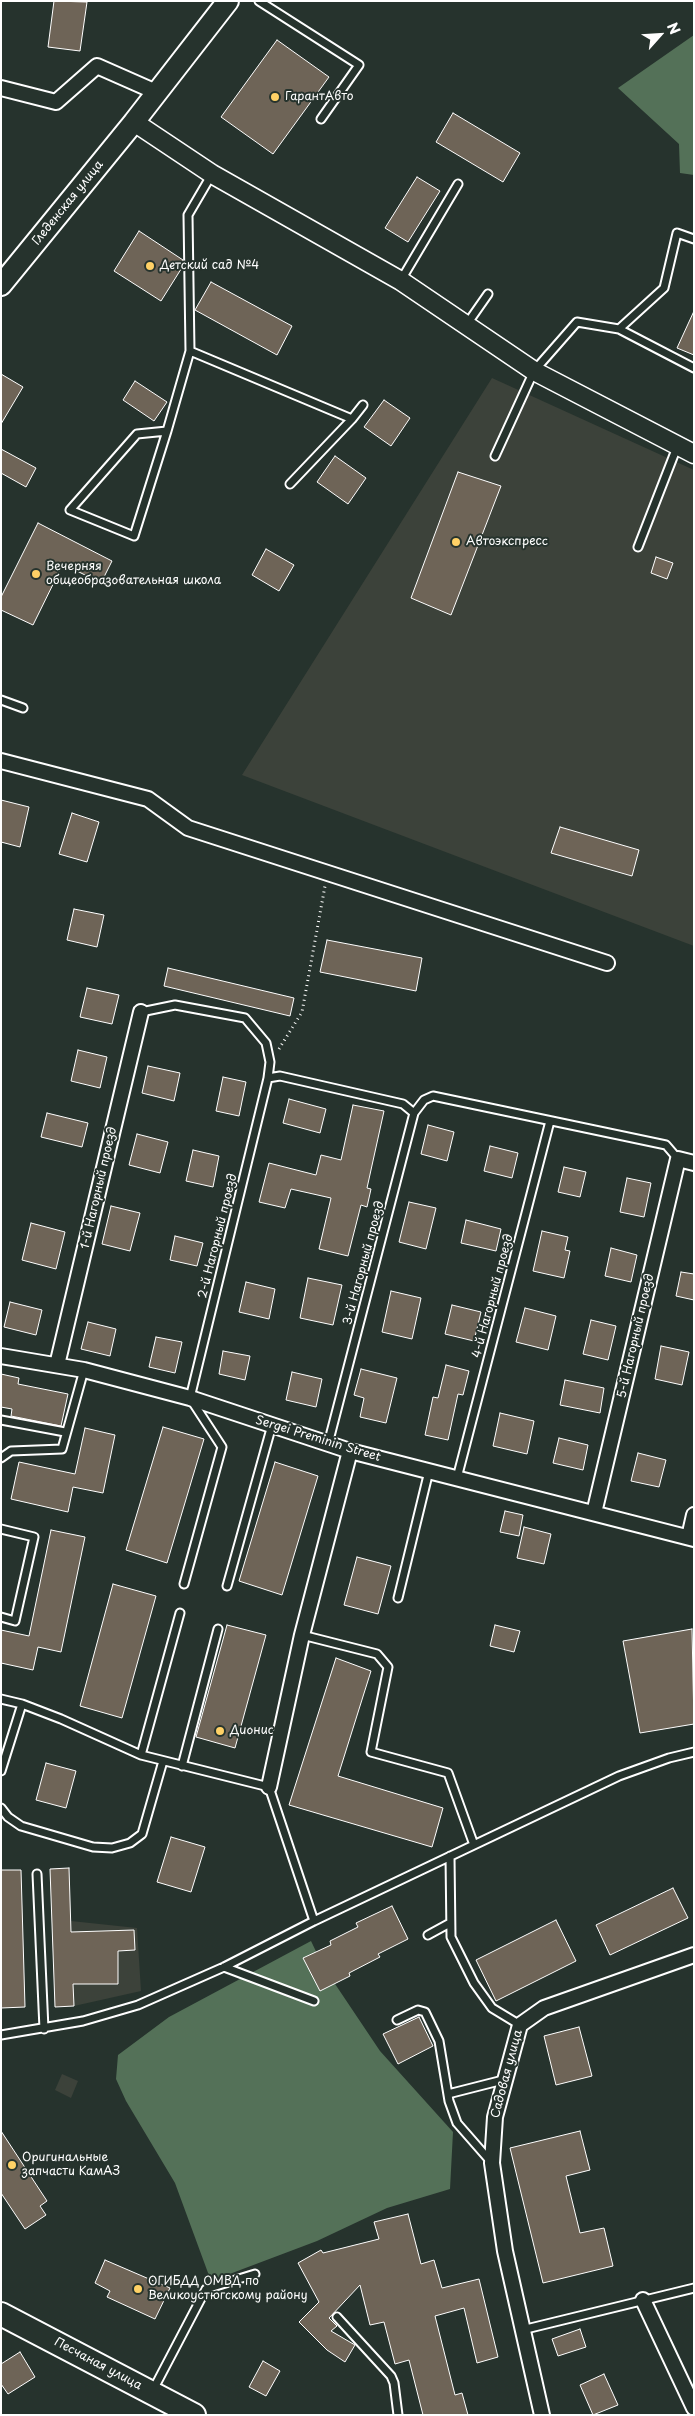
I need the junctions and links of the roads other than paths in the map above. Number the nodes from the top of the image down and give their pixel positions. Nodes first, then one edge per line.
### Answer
1 (228, 1) edge
2 (259, 1) edge
3 (1, 88) edge
4 (156, 92) junction
5 (321, 119) dead end
6 (134, 122) junction
7 (212, 174) junction
8 (458, 184) dead end
9 (694, 239) edge
10 (401, 281) junction
11 (1, 285) edge
12 (488, 294) dead end
13 (466, 324) junction
14 (619, 329) junction
15 (190, 351) junction
16 (694, 368) edge
17 (534, 371) junction
18 (363, 404) dead end
19 (352, 419) junction
20 (167, 431) junction
21 (678, 447) junction
22 (694, 454) edge
23 (495, 456) dead end
24 (290, 484) dead end
25 (638, 547) dead end
26 (1, 700) edge
27 (23, 708) dead end
28 (1, 761) edge
29 (607, 963) dead end
30 (141, 1012) joint
31 (268, 1078) junction
32 (414, 1113) junction
33 (550, 1121) junction
34 (678, 1159) junction
35 (694, 1163) edge
36 (1, 1356) edge
37 (57, 1365) junction
38 (84, 1370) junction
39 (190, 1398) junction
40 (1, 1420) edge
41 (272, 1425) junction
42 (65, 1432) junction
43 (328, 1444) junction
44 (350, 1451) junction
45 (1, 1458) edge
46 (430, 1470) junction
47 (457, 1478) junction
48 (594, 1513) junction
49 (694, 1515) edge
50 (1, 1529) edge
51 (691, 1538) edge
52 (184, 1584) dead end
53 (228, 1586) dead end
54 (398, 1598) dead end
55 (180, 1613) dead end
56 (1, 1617) edge
57 (218, 1629) dead end
58 (302, 1635) junction
59 (1, 1699) edge
60 (22, 1704) junction
61 (694, 1752) edge
62 (141, 1755) junction
63 (163, 1761) junction
64 (182, 1766) junction
65 (1, 1771) edge
66 (269, 1787) junction
67 (1, 1808) edge
68 (474, 1844) junction
69 (450, 1856) junction
70 (37, 1874) dead end
71 (314, 1921) junction
72 (450, 1924) junction
73 (428, 1935) dead end
74 (694, 1955) edge
75 (224, 1967) junction
76 (314, 2001) dead end
77 (397, 2020) dead end
78 (520, 2025) junction
79 (44, 2029) junction
80 (1, 2035) edge
81 (503, 2080) junction
82 (448, 2094) junction
83 (492, 2163) junction
84 (255, 2274) dead end
85 (694, 2288) edge
86 (643, 2300) junction
87 (1, 2314) edge
88 (337, 2317) dead end
89 (522, 2330) junction
90 (152, 2392) junction
91 (694, 2408) edge
92 (194, 2415) edge
93 (398, 2415) edge
94 (542, 2415) edge

1 - 4 main road, Гледенская улица
2 - 5 lane
3 - 4 street
4 - 6 main road, Гледенская улица
6 - 7 street
6 - 11 main road, Гледенская улица
7 - 10 street
7 - 15 lane
8 - 10 lane
9 - 14 lane
10 - 13 street
12 - 13 lane
13 - 17 street
14 - 16 lane
14 - 17 lane
15 - 19 lane
15 - 20 lane
17 - 21 street
17 - 23 lane
18 - 19 lane
19 - 24 lane
20 - 20 lane
21 - 22 street
21 - 25 lane
26 - 27 lane
28 - 29 street
30 - 31 lane, 2-й Нагорный проезд
30 - 37 street, 1-й Нагорный проезд
31 - 32 lane
31 - 39 lane, 2-й Нагорный проезд
32 - 33 lane
32 - 43 lane, 3-й Нагорный проезд
33 - 34 lane
33 - 47 lane, 4-й Нагорный проезд
34 - 35 street
34 - 48 street, 5-й Нагорный проезд
36 - 37 street, Sergei Preminin Street
37 - 38 street, Sergei Preminin Street
38 - 39 street, Sergei Preminin Street
38 - 42 lane
39 - 41 street, Sergei Preminin Street
39 - 52 lane
40 - 42 lane
41 - 43 street, Sergei Preminin Street
41 - 53 lane
42 - 45 lane
43 - 44 street, Sergei Preminin Street
44 - 46 street, Sergei Preminin Street
44 - 58 street
46 - 47 street, Sergei Preminin Street
46 - 54 lane
47 - 48 street, Sergei Preminin Street
48 - 51 street, Sergei Preminin Street
49 - 51 street
50 - 56 lane
55 - 62 lane
57 - 64 lane
58 - 66 street
58 - 68 lane
59 - 60 lane
60 - 62 lane
60 - 65 lane
61 - 68 lane
62 - 63 lane
63 - 64 lane
63 - 67 lane
64 - 66 lane
66 - 71 lane
68 - 69 lane
69 - 71 lane
69 - 72 lane
70 - 79 lane
71 - 75 lane
72 - 73 lane
72 - 78 lane
74 - 78 street, Садовая улица
75 - 76 lane
75 - 79 lane
77 - 82 lane
78 - 81 street, Садовая улица
79 - 80 lane
81 - 82 lane
81 - 83 street, Садовая улица
82 - 83 lane
83 - 89 street, Садовая улица
84 - 90 lane
85 - 86 lane
86 - 89 lane
86 - 91 street
87 - 90 main road, Песчаная улица
88 - 93 lane
89 - 94 street, Садовая улица
90 - 92 main road, Песчаная улица

